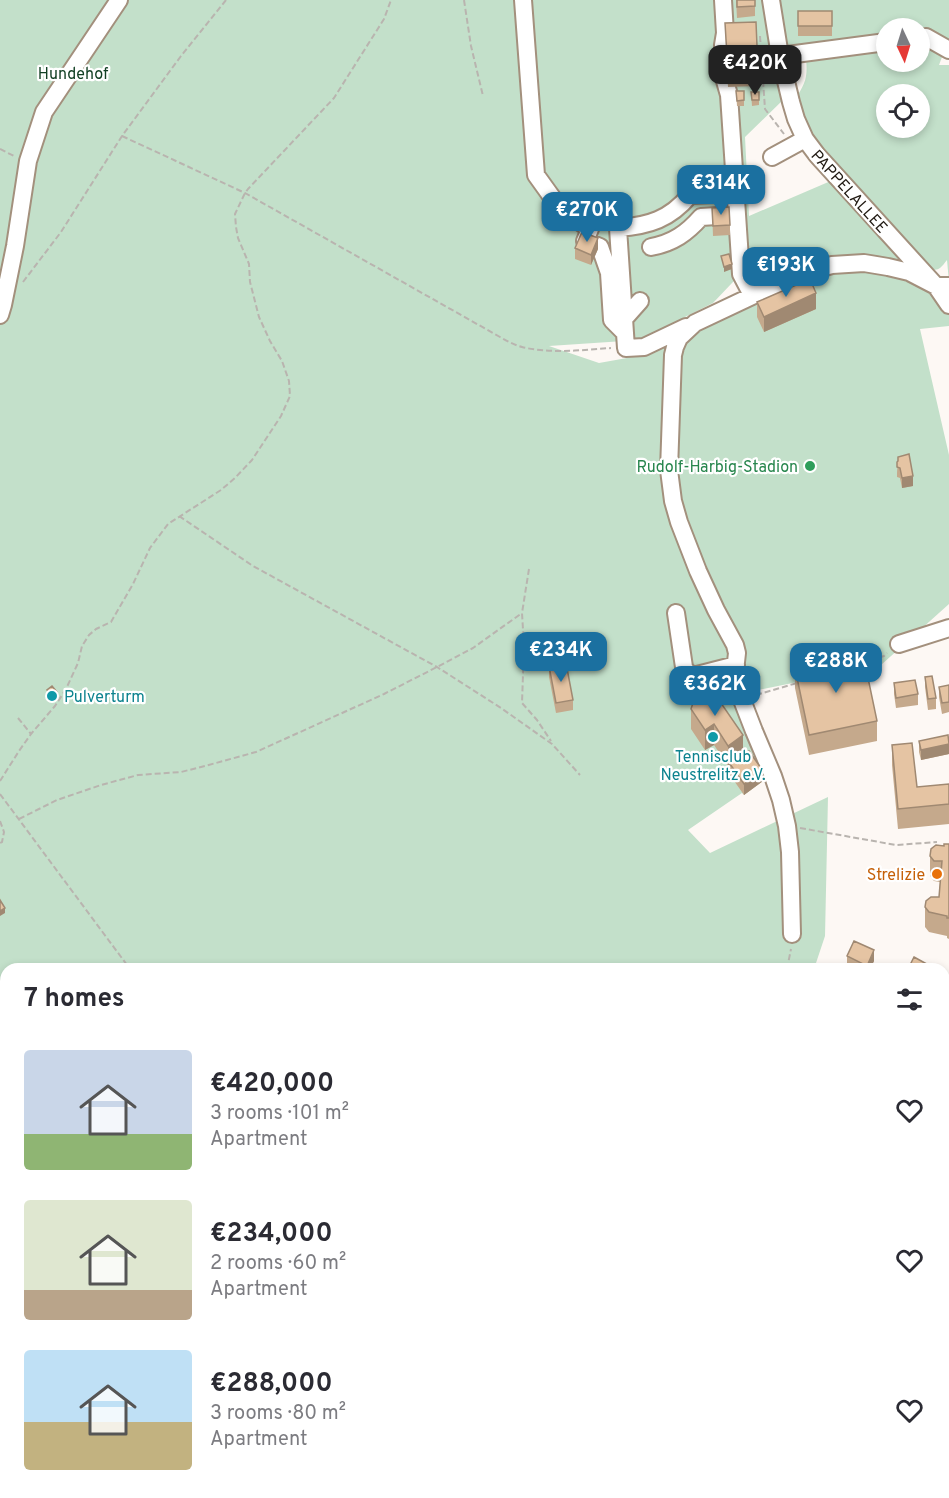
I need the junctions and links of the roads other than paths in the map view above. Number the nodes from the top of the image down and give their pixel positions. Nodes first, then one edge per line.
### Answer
1 (119, 0) edge
2 (523, 0) edge
3 (723, 0) edge
4 (771, 0) edge
5 (930, 39) edge
6 (876, 43) edge
7 (949, 50) edge
8 (780, 56) junction
9 (799, 143) junction
10 (772, 157) dead end
11 (714, 194) dead end
12 (737, 214) junction
13 (651, 247) dead end
14 (943, 286) edge
15 (752, 295) junction
16 (640, 301) dead end
17 (949, 304) edge
18 (0, 315) edge
19 (695, 323) junction
20 (625, 333) junction
21 (676, 613) dead end
22 (949, 628) edge
23 (898, 644) road end
24 (736, 665) junction
25 (792, 934) road end

1 - 18 street
2 - 20 street
3 - 12 street
4 - 8 street, PAPPELALLEE
5 - 7 street
6 - 8 street
8 - 9 street, PAPPELALLEE
9 - 10 street
9 - 14 street, PAPPELALLEE
11 - 20 street
12 - 13 street
12 - 15 street
14 - 15 street
14 - 17 street, PAPPELALLEE
15 - 19 street
16 - 20 street
19 - 20 street
19 - 24 street
21 - 24 street
22 - 23 street
24 - 25 street

